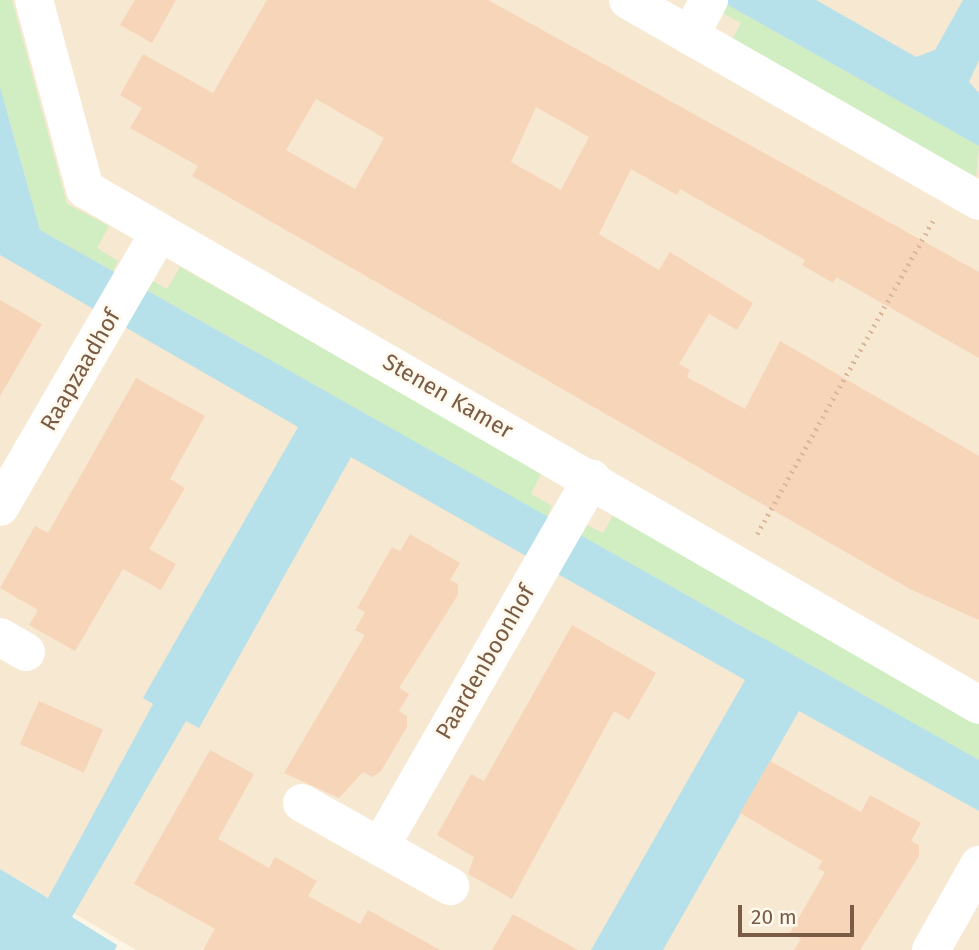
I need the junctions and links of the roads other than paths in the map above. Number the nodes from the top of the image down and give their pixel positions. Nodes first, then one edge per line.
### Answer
1 (34, 0) edge
2 (628, 0) edge
3 (702, 14) edge
4 (966, 194) edge
5 (159, 233) junction
6 (592, 478) junction
7 (0, 507) edge
8 (979, 705) edge
9 (302, 803) dead end
10 (380, 847) junction
11 (979, 865) edge
12 (450, 886) dead end
13 (930, 950) edge

1 - 5 street, Stenen Kamer
2 - 3 street
3 - 4 street
5 - 6 street, Stenen Kamer
5 - 7 street, Raapzaadhof
6 - 8 street, Stenen Kamer
6 - 10 street, Paardenboonhof
9 - 10 street
10 - 12 street
11 - 13 street

